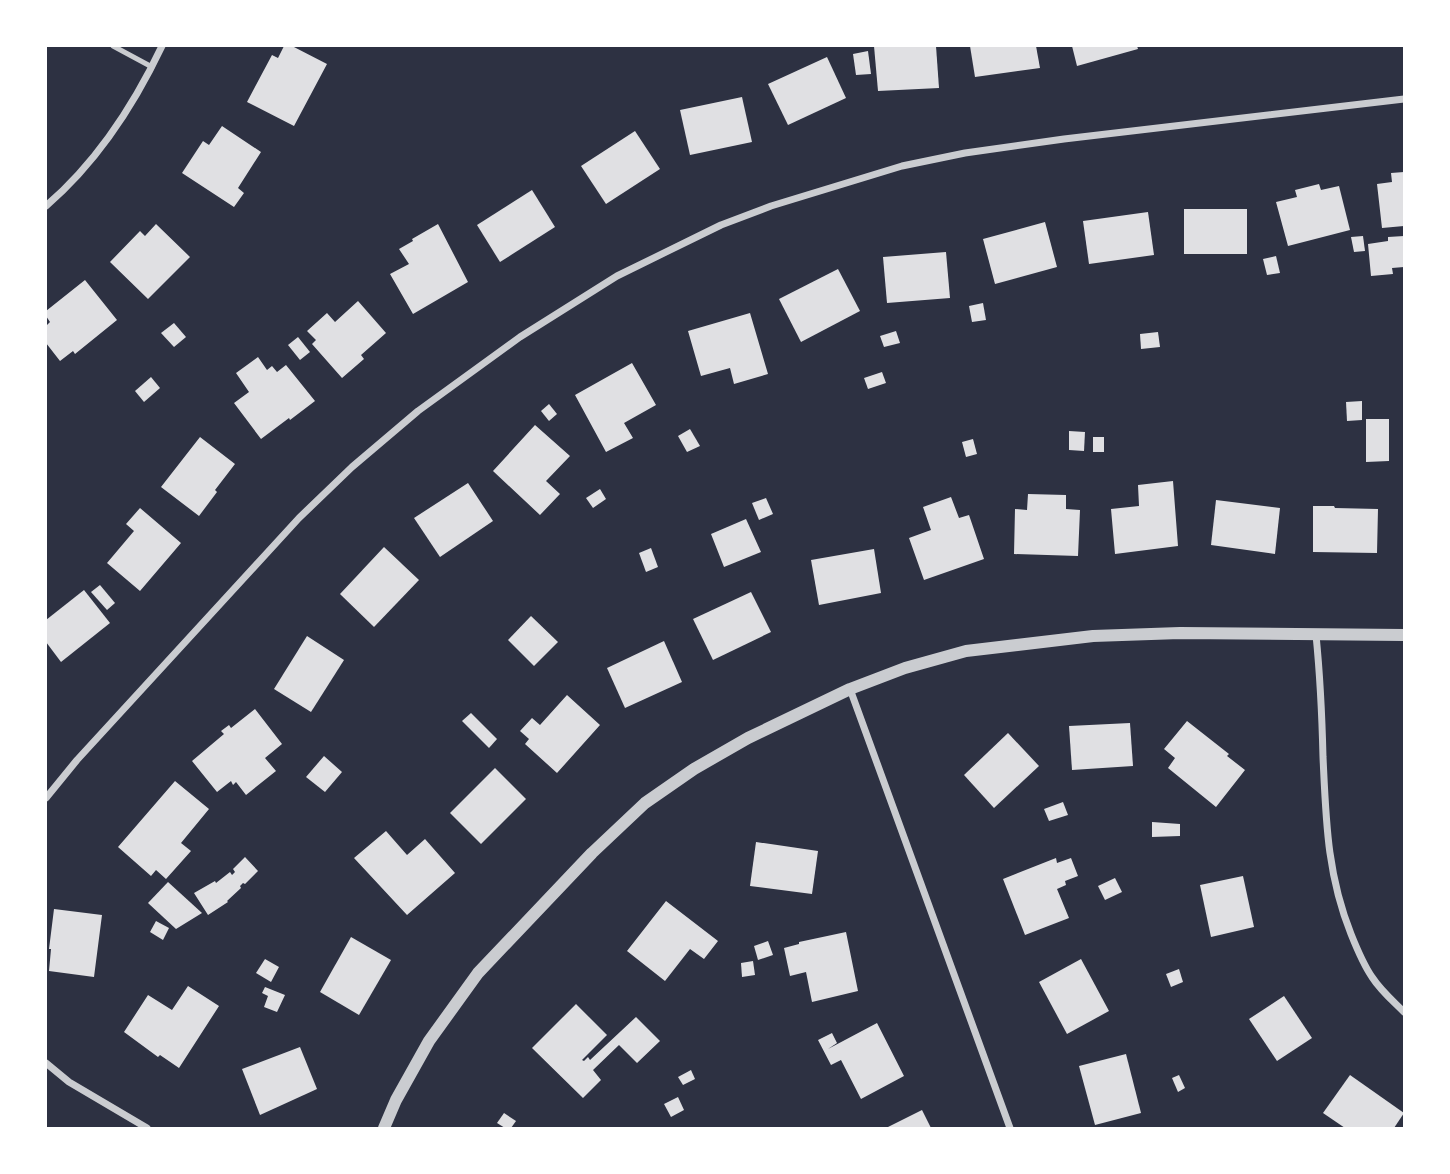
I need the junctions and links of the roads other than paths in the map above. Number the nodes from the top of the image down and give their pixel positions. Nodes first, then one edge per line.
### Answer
1 (113, 46) edge
2 (162, 46) edge
3 (152, 67) junction
4 (1405, 99) edge
5 (46, 206) edge
6 (1316, 635) junction
7 (1405, 635) edge
8 (850, 689) junction
9 (46, 797) edge
10 (1405, 1012) edge
11 (46, 1063) edge
12 (146, 1129) edge
13 (384, 1129) edge
14 (1010, 1129) edge

1 - 3 lane
2 - 3 street
3 - 5 street
4 - 9 street
6 - 7 street
6 - 8 street
6 - 10 street
8 - 13 street
8 - 14 street
11 - 12 street

